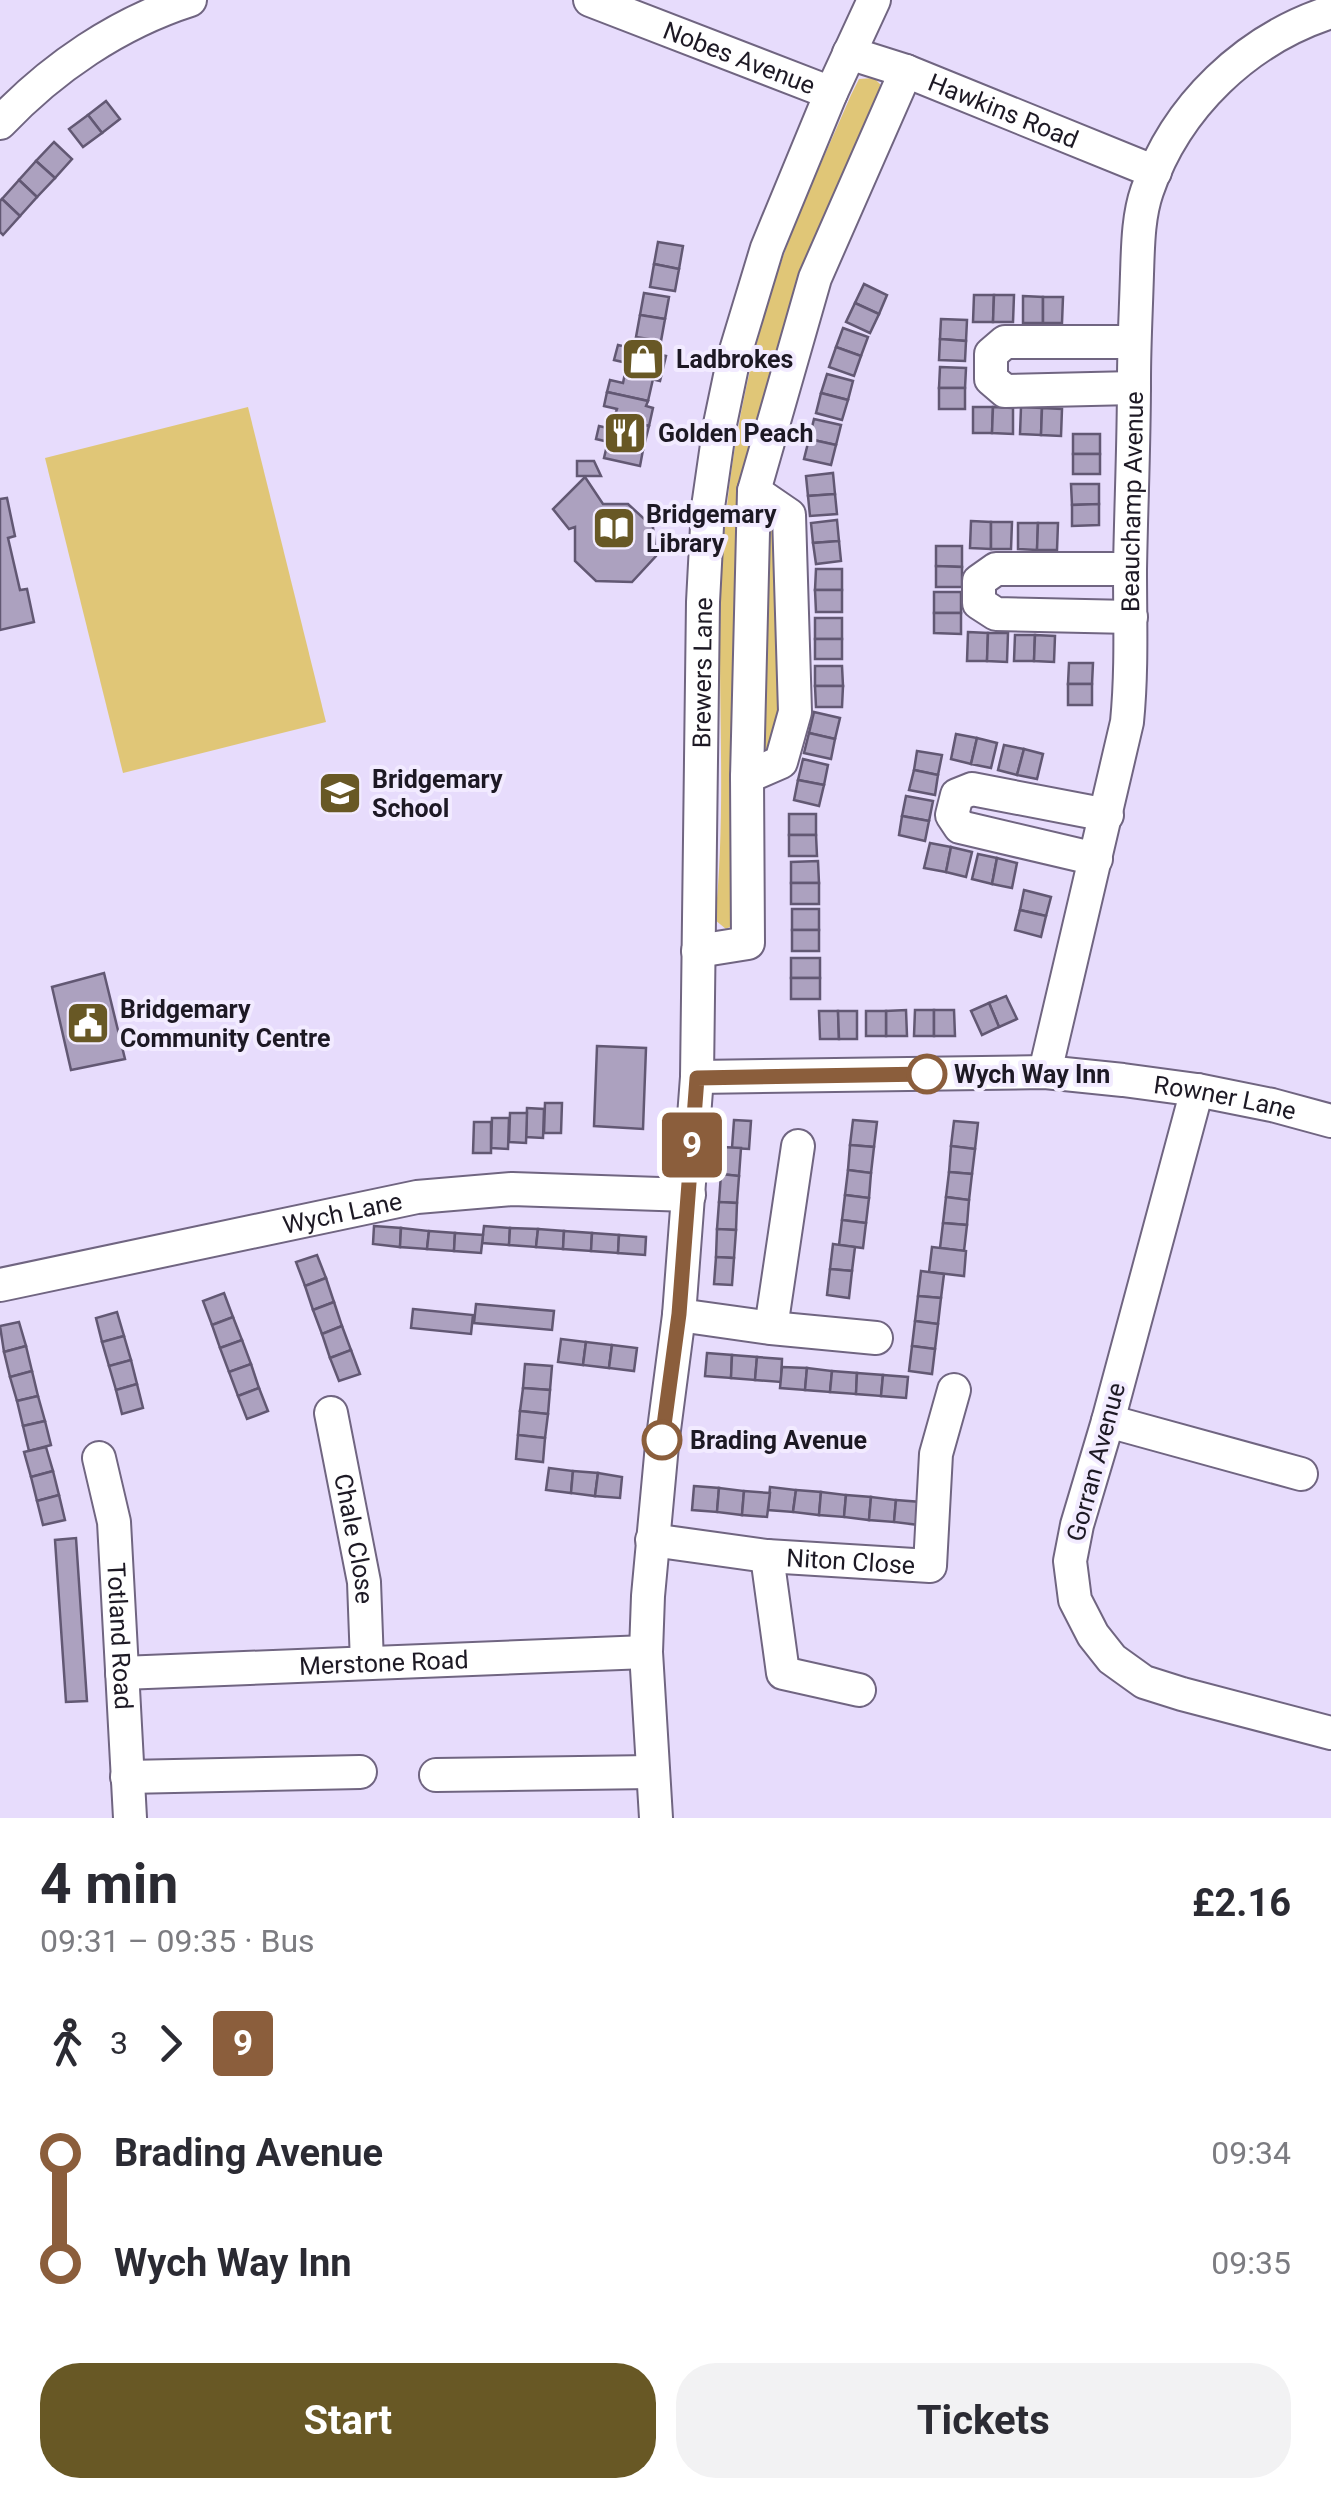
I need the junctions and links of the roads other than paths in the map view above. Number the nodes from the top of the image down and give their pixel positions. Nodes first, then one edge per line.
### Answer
1 (190, 0) edge
2 (590, 0) edge
3 (874, 0) edge
4 (1310, 11) edge
5 (849, 53) junction
6 (906, 71) junction
7 (831, 93) junction
8 (0, 122) edge
9 (1154, 172) junction
10 (1134, 342) junction
11 (1134, 388) junction
12 (754, 491) junction
13 (1130, 570) junction
14 (1131, 617) junction
15 (747, 777) junction
16 (1106, 815) junction
17 (1096, 859) junction
18 (698, 951) junction
19 (1045, 1072) junction
20 (697, 1078) junction
21 (1197, 1090) junction
22 (1331, 1121) edge
23 (798, 1146) dead end
24 (689, 1194) junction
25 (0, 1285) edge
26 (679, 1314) junction
27 (771, 1328) junction
28 (876, 1338) dead end
29 (954, 1390) dead end
30 (330, 1413) dead end
31 (1108, 1420) junction
32 (99, 1458) dead end
33 (1301, 1474) dead end
34 (652, 1540) junction
35 (767, 1556) junction
36 (646, 1652) junction
37 (367, 1663) junction
38 (122, 1673) junction
39 (859, 1690) dead end
40 (1331, 1733) edge
41 (360, 1772) dead end
42 (652, 1772) junction
43 (436, 1776) dead end
44 (127, 1777) junction
45 (130, 1818) edge
46 (656, 1818) edge

1 - 8 street
2 - 7 street, Nobes Avenue
3 - 5 street, Brewers Lane
4 - 9 street, Beauchamp Avenue
5 - 6 street, Hawkins Road
5 - 7 street, Brewers Lane
6 - 9 street, Hawkins Road
6 - 12 street
7 - 18 street, Brewers Lane
9 - 10 street, Beauchamp Avenue
10 - 11 street, Beauchamp Avenue
10 - 11 street
11 - 13 street, Beauchamp Avenue
12 - 15 street
12 - 15 street
13 - 14 street, Beauchamp Avenue
13 - 14 street
14 - 16 street, Beauchamp Avenue
15 - 18 street
16 - 17 street, Beauchamp Avenue
16 - 17 street
17 - 19 street, Beauchamp Avenue
18 - 20 street, Brewers Lane
19 - 20 street, Rowner Lane
19 - 21 street, Rowner Lane
20 - 24 street
21 - 22 street, Rowner Lane
21 - 31 street, Gorran Avenue
23 - 27 street
24 - 25 street, Wych Lane
24 - 26 street
26 - 27 street
26 - 34 street
27 - 28 street
29 - 35 street, Niton Close
30 - 37 street, Chale Close
31 - 33 street
31 - 40 street, Gorran Avenue
32 - 38 street, Totland Road
34 - 35 street, Niton Close
34 - 36 street
35 - 39 street
36 - 37 street, Merstone Road
36 - 42 street
37 - 38 street, Merstone Road
38 - 44 street, Totland Road
41 - 44 street
42 - 43 street
42 - 46 street
44 - 45 street, Totland Road

